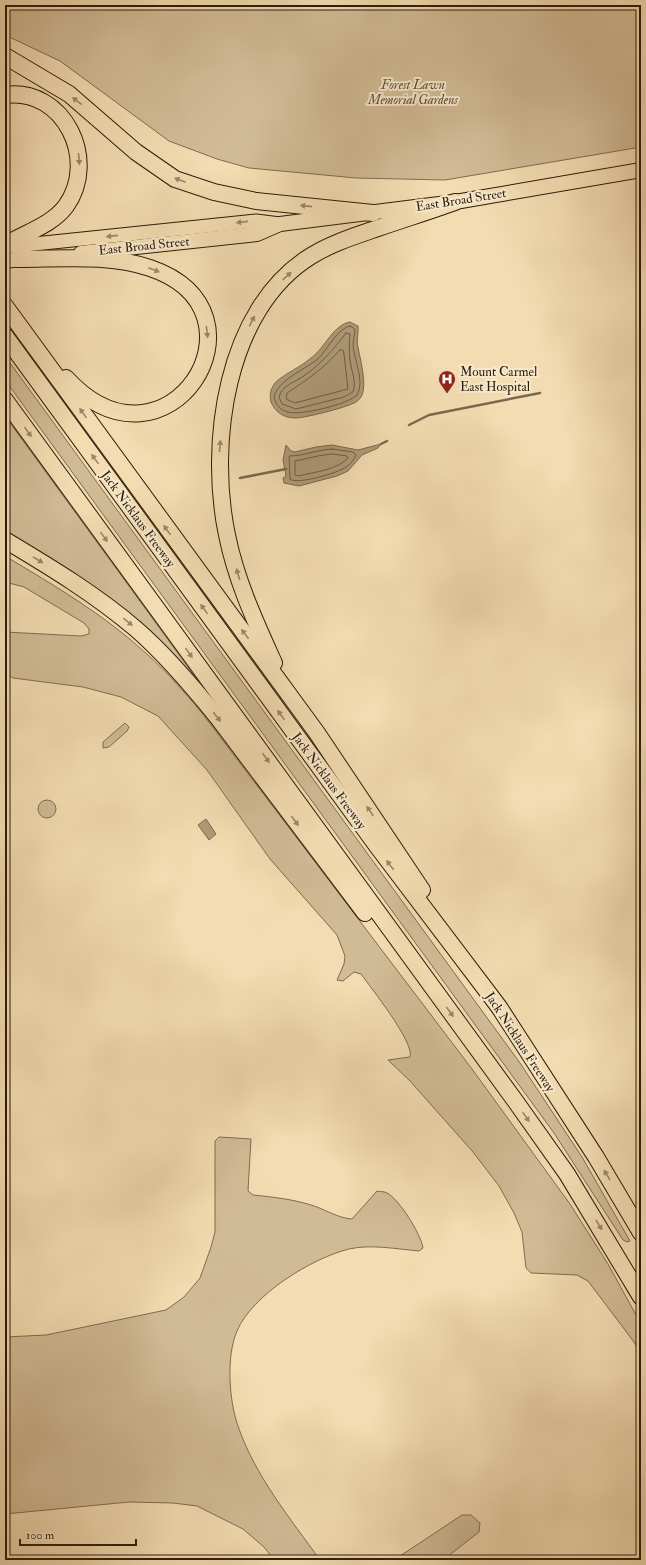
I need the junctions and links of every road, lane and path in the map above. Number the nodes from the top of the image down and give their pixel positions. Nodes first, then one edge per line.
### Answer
1 (5, 56) edge
2 (5, 64) edge
3 (46, 80) junction
4 (5, 95) edge
5 (641, 170) edge
6 (455, 202) junction
7 (373, 213) junction
8 (280, 224) junction
9 (5, 246) edge
10 (12, 260) edge
11 (5, 306) edge
12 (5, 336) edge
13 (28, 337) junction
14 (5, 400) edge
15 (5, 540) edge
16 (285, 688) junction
17 (426, 980) junction
18 (499, 1007) junction
19 (641, 1233) edge
20 (641, 1297) edge

1 - 3 highway
2 - 3 highway
7 -> 3 highway
4 -> 9 highway
5 - 6 highway, East Broad Street
6 - 7 highway, East Broad Street
16 -> 6 highway
7 - 8 highway, East Broad Street
8 -> 9 main road, East Broad Street
8 - 10 highway, East Broad Street
10 -> 13 highway
11 - 13 highway
18 -> 12 highway, Jack Nicklaus Freeway
16 -> 13 highway
14 -> 17 highway
15 -> 17 highway
18 -> 16 highway
17 -> 20 highway
19 -> 18 highway, Jack Nicklaus Freeway

